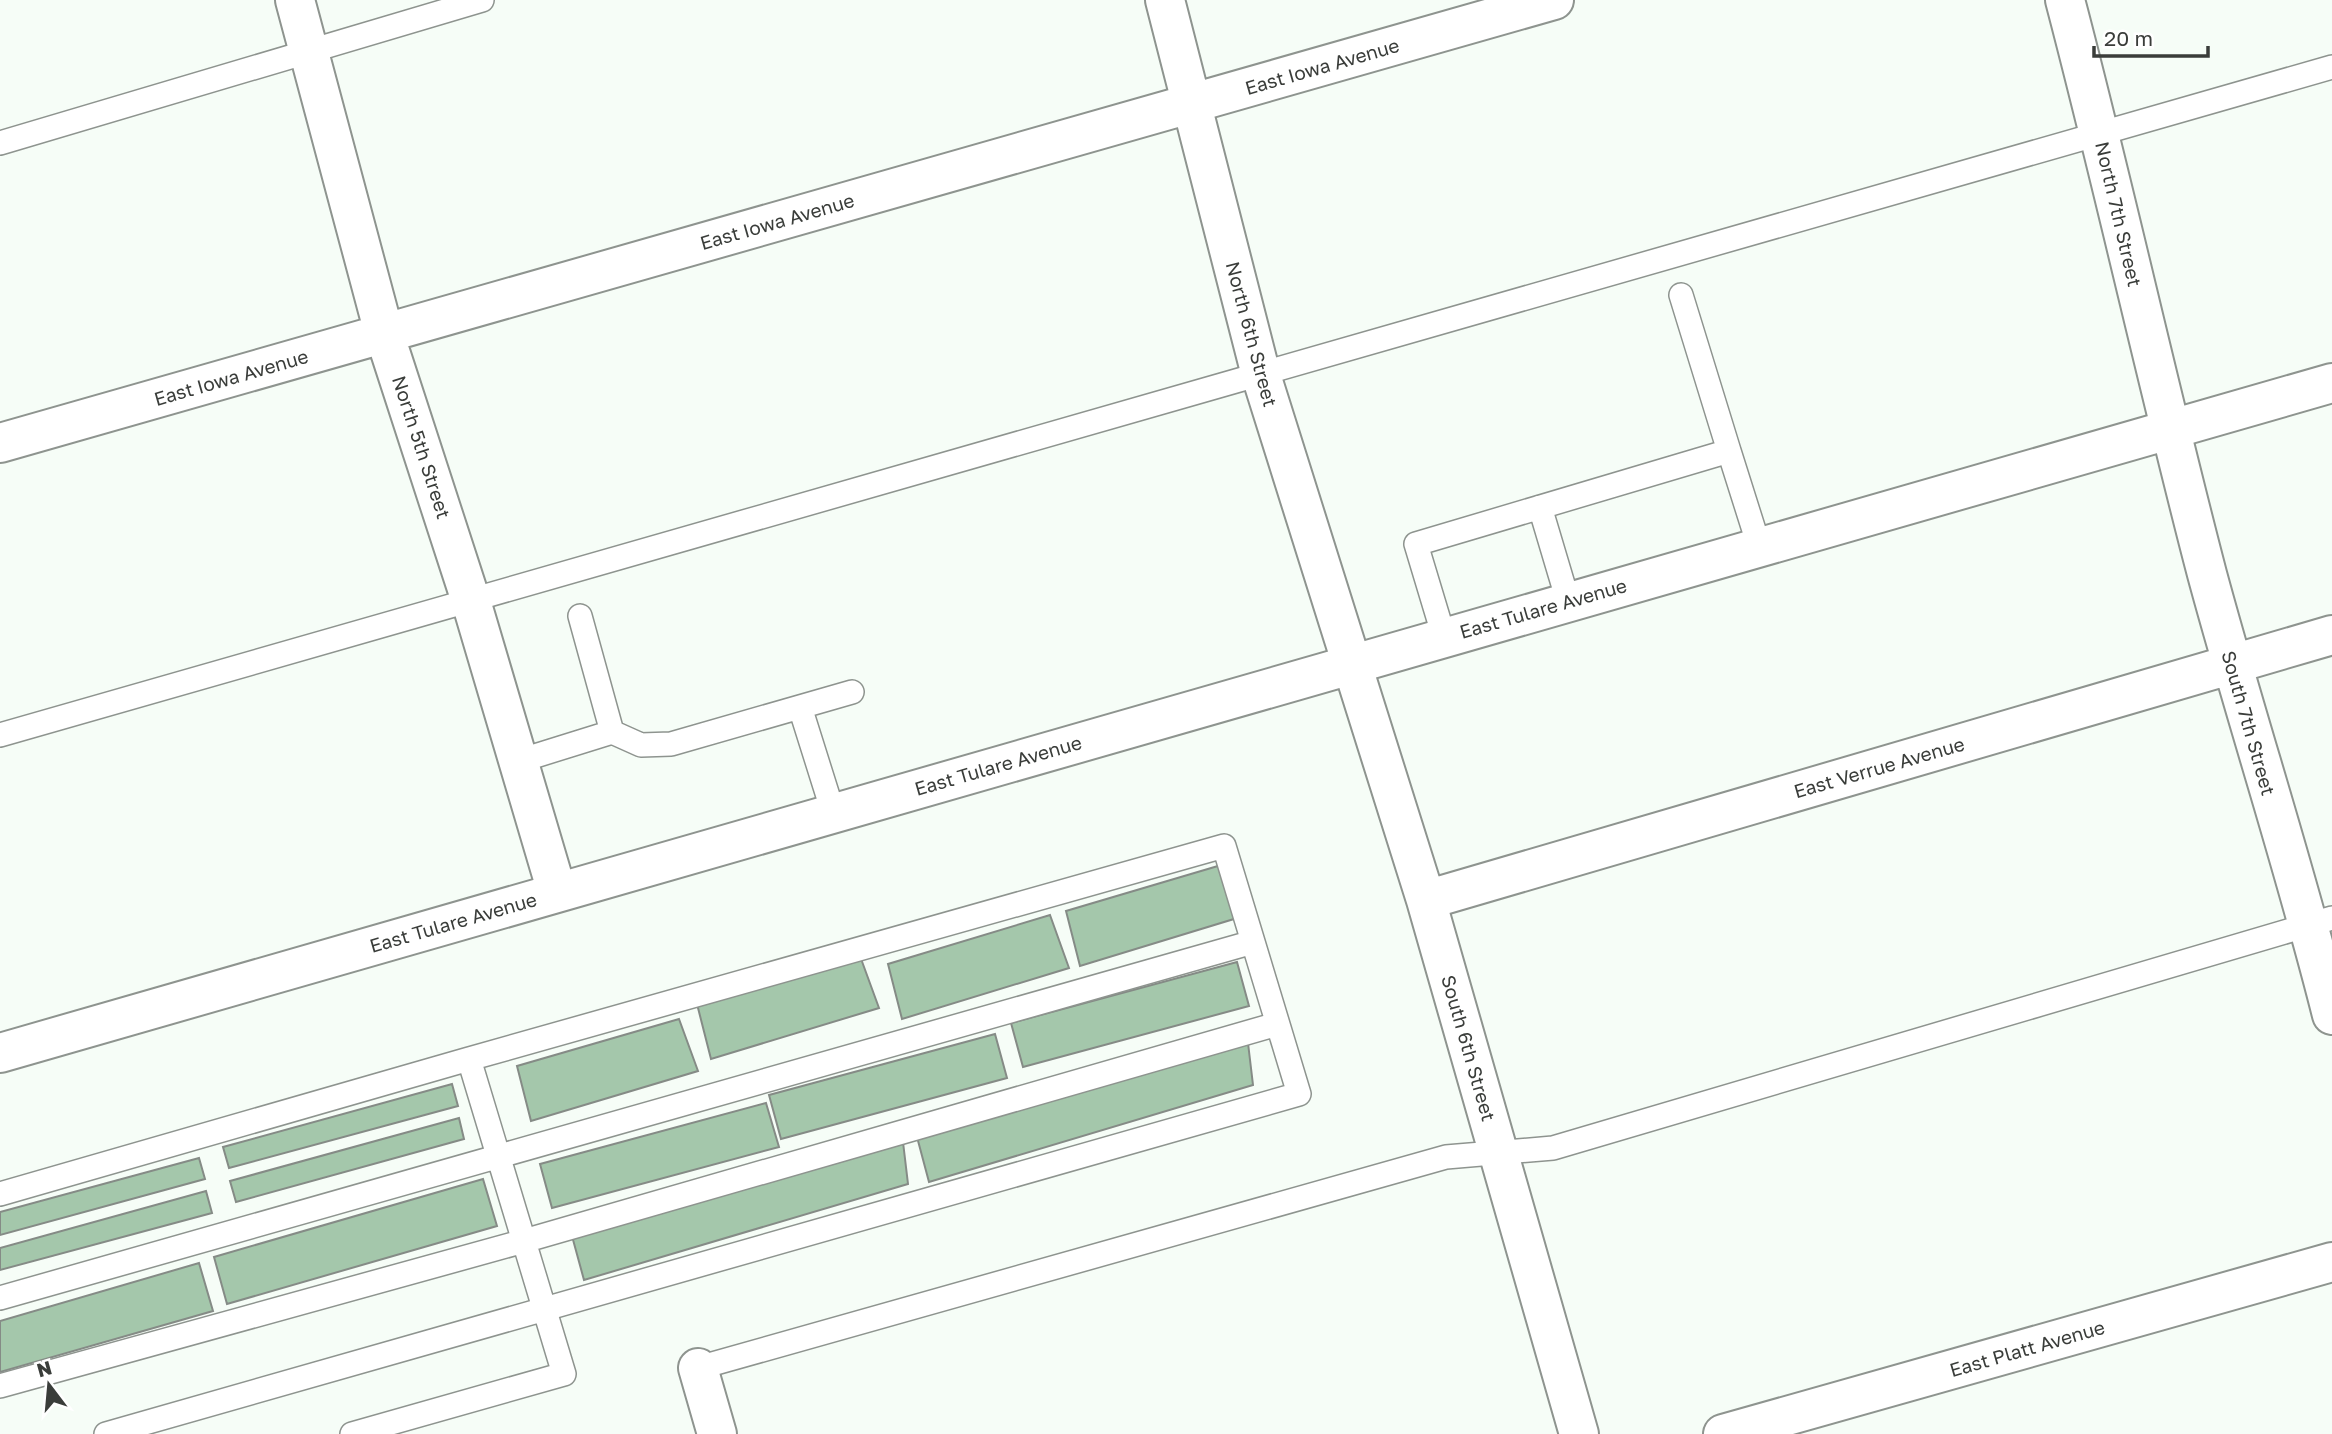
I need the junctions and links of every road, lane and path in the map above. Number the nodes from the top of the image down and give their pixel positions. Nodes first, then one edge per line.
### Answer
1 (295, 0) edge
2 (482, 0) edge
3 (1165, 0) edge
4 (1554, 0) edge
5 (2065, 0) edge
6 (309, 51) junction
7 (2332, 67) edge
8 (1192, 102) junction
9 (2100, 133) junction
10 (0, 143) edge
11 (1681, 295) dead end
12 (384, 332) junction
13 (1261, 375) junction
14 (2332, 383) edge
15 (2169, 429) junction
16 (0, 443) edge
17 (1729, 451) junction
18 (1540, 507) junction
19 (1759, 546) junction
20 (471, 601) junction
21 (1568, 601) junction
22 (580, 616) dead end
23 (2332, 635) edge
24 (1444, 637) junction
25 (1353, 663) junction
26 (2231, 664) junction
27 (852, 692) dead end
28 (800, 707) junction
29 (612, 732) junction
30 (0, 735) edge
31 (519, 761) junction
32 (833, 812) junction
33 (557, 892) junction
34 (1426, 900) junction
35 (2321, 921) edge
36 (1253, 942) junction
37 (2332, 1016) edge
38 (1278, 1024) junction
39 (0, 1053) edge
40 (469, 1059) junction
41 (1499, 1153) junction
42 (499, 1157) junction
43 (0, 1194) edge
44 (524, 1241) junction
45 (2332, 1262) edge
46 (0, 1298) edge
47 (545, 1310) junction
48 (698, 1368) joint
49 (0, 1386) edge
50 (710, 1432) edge
51 (106, 1434) edge
52 (352, 1434) edge
53 (1579, 1434) edge
54 (1723, 1434) edge

1 - 6 street, North 5th Street
2 - 6 lane
3 - 8 street, North 6th Street
4 - 8 street, East Iowa Avenue
5 - 9 street, North 7th Street
6 - 10 lane
6 - 12 street, North 5th Street
7 - 9 lane
8 - 12 street, East Iowa Avenue
8 - 13 street, North 6th Street
9 - 13 lane
9 - 15 street, North 7th Street
11 - 17 lane
12 - 16 street, East Iowa Avenue
12 - 20 street, North 5th Street
13 - 20 lane
13 - 25 street, North 6th Street
14 - 15 street, East Tulare Avenue
15 - 19 street, East Tulare Avenue
15 - 26 street, South 7th Street
17 - 18 lane
17 - 19 lane
18 - 21 lane
18 - 24 lane
19 - 21 street, East Tulare Avenue
20 - 30 lane
20 - 31 street, North 5th Street
21 - 24 street, East Tulare Avenue
22 - 29 lane
23 - 26 street, East Verrue Avenue
24 - 25 street, East Tulare Avenue
25 - 32 street, East Tulare Avenue
25 - 34 street, South 6th Street
26 - 34 street, East Verrue Avenue
26 - 35 street, South 7th Street
27 - 28 lane
28 - 29 lane
28 - 32 lane
29 - 31 lane
31 - 33 street, North 5th Street
32 - 33 street, East Tulare Avenue
33 - 39 street, East Tulare Avenue
34 - 41 street, South 6th Street
35 - 37 street, South 7th Street
35 - 41 lane
36 - 38 lane
36 - 40 lane
36 - 42 lane
38 - 44 lane
38 - 47 lane
40 - 42 lane
40 - 43 lane
41 - 48 lane
41 - 53 street, South 6th Street
42 - 44 lane
42 - 46 lane
44 - 47 lane
44 - 49 lane
45 - 54 street, East Platt Avenue
47 - 51 lane
47 - 52 lane
48 - 50 street

